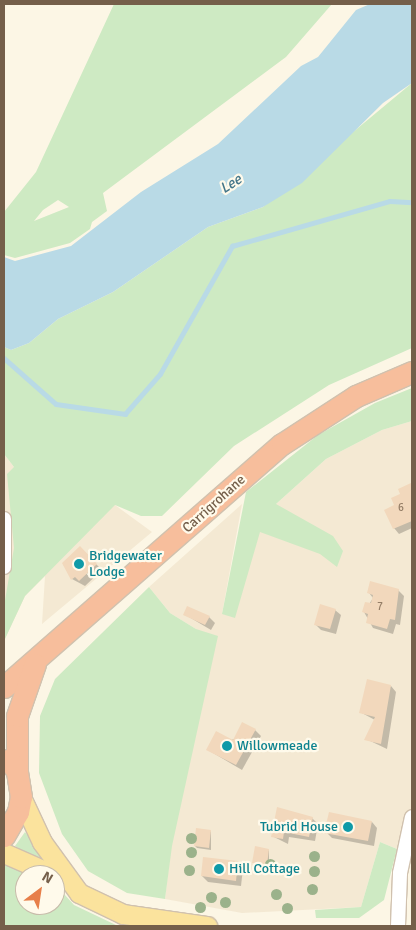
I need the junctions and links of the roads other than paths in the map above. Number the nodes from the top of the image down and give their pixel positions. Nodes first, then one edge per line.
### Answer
1 (412, 372) edge
2 (4, 518) edge
3 (4, 567) edge
4 (35, 663) junction
5 (4, 687) edge
6 (4, 754) edge
7 (17, 771) junction
8 (20, 797) junction
9 (412, 818) edge
10 (4, 836) edge
11 (4, 853) edge
12 (30, 865) edge
13 (52, 865) edge
14 (65, 882) edge
15 (207, 926) edge
16 (398, 926) edge

1 - 4 highway, Carrigrohane
2 - 3 street
4 - 5 highway, Carrigrohane
4 - 7 highway, Carrigrohane
6 - 7 highway
7 - 8 highway, Carrigrohane
8 - 10 highway
8 - 13 main road
9 - 16 street
11 - 12 main road
14 - 15 main road

